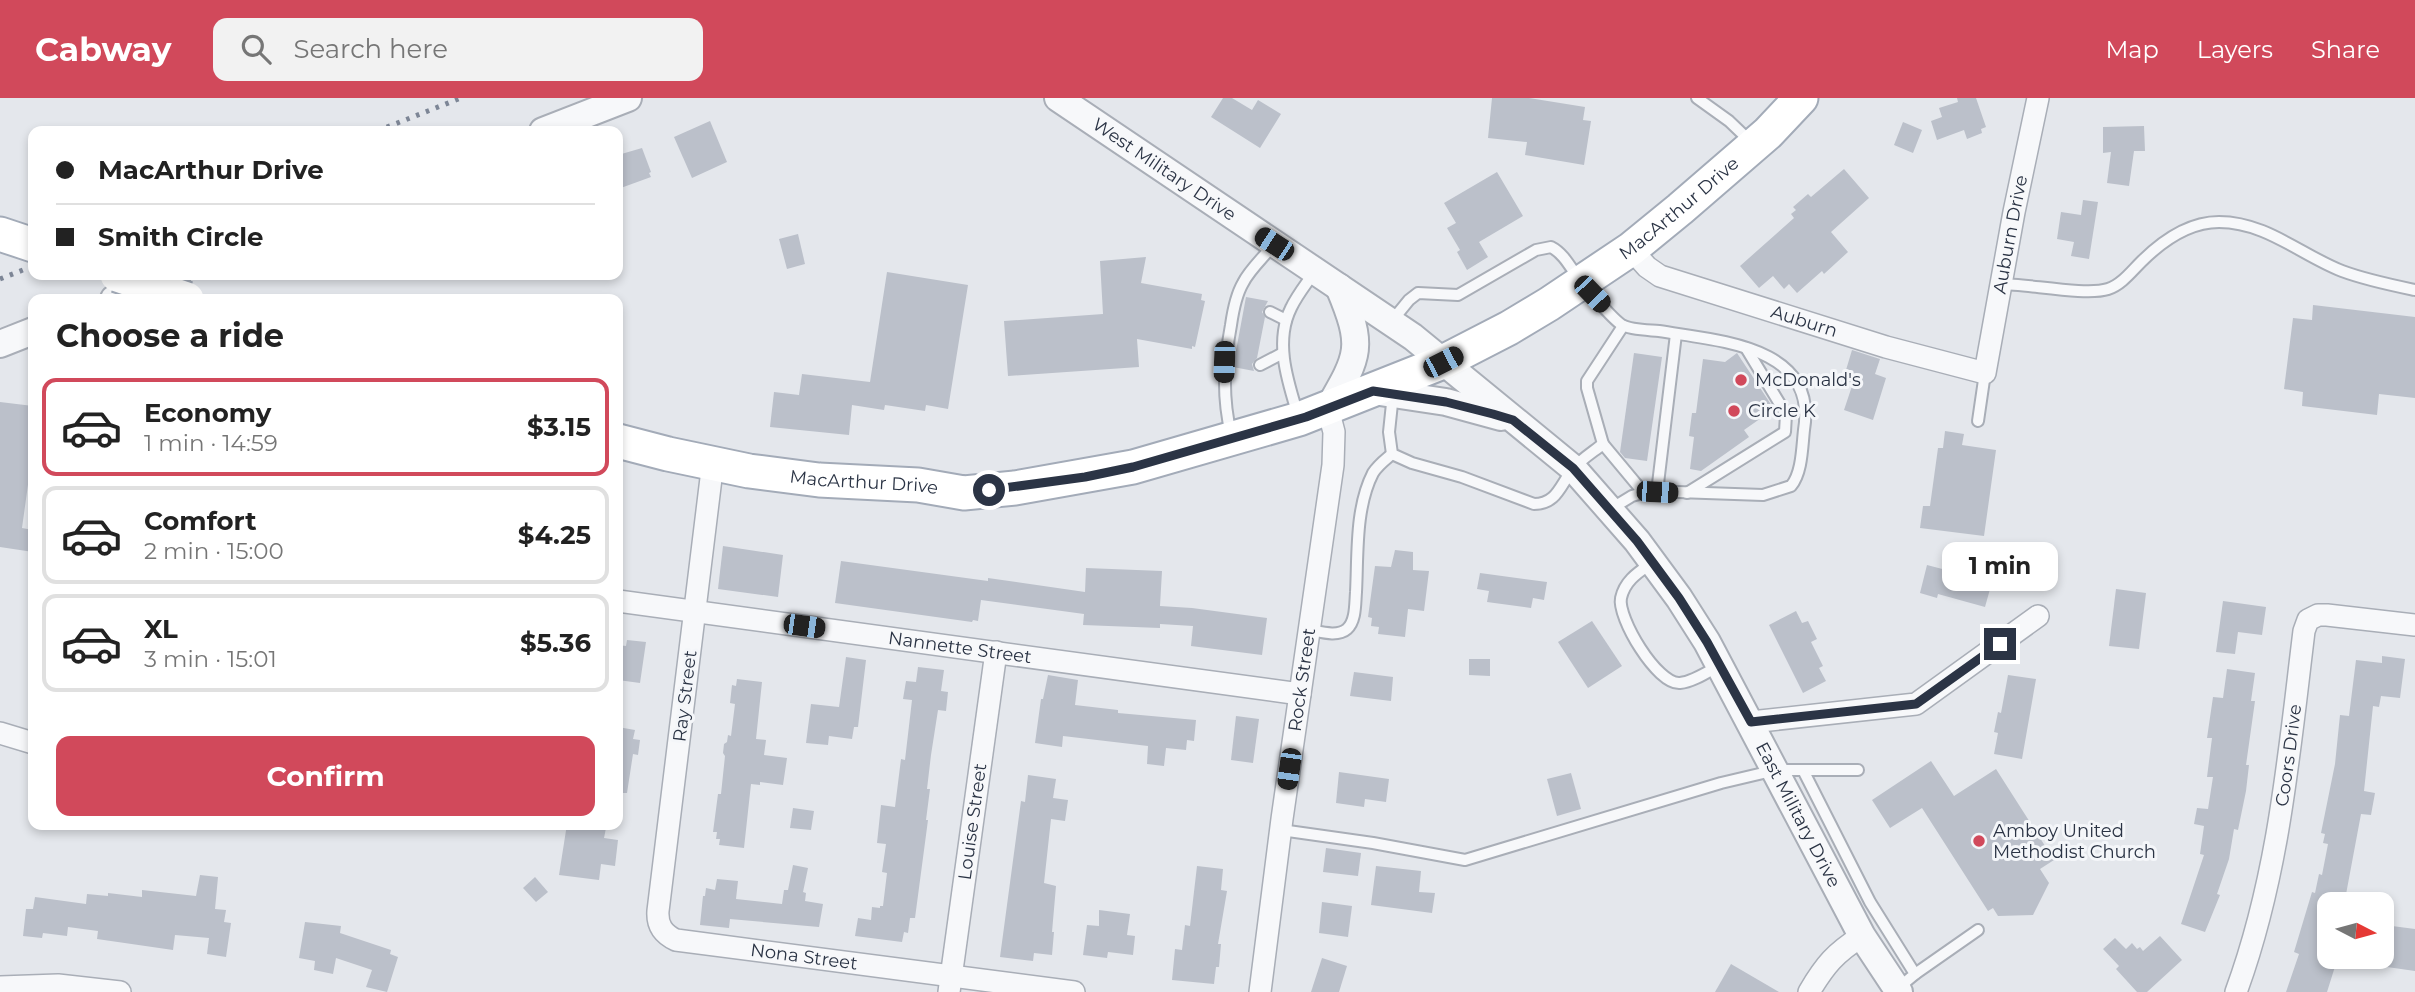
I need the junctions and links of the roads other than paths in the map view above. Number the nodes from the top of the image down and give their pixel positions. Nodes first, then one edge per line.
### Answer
1 (628, 98) edge
2 (1058, 98) edge
3 (1697, 98) edge
4 (1801, 98) edge
5 (2038, 98) edge
6 (556, 126) edge
7 (1754, 145) junction
8 (0, 234) edge
9 (28, 244) edge
10 (1274, 244) junction
11 (1631, 249) junction
12 (1315, 271) junction
13 (132, 280) edge
14 (164, 280) edge
15 (1582, 283) junction
16 (2001, 284) junction
17 (1339, 287) junction
18 (2415, 290) edge
19 (127, 294) edge
20 (172, 294) edge
21 (1270, 312) dead end
22 (1286, 320) junction
23 (1391, 322) junction
24 (1623, 326) junction
25 (28, 333) edge
26 (1676, 334) junction
27 (0, 344) edge
28 (1746, 347) junction
29 (1283, 353) junction
30 (1443, 362) junction
31 (1260, 365) dead end
32 (1985, 373) junction
33 (1383, 392) junction
34 (1313, 414) junction
35 (1513, 420) junction
36 (1978, 421) dead end
37 (1232, 438) junction
38 (623, 442) edge
39 (1602, 444) junction
40 (1392, 454) junction
41 (713, 463) junction
42 (1573, 468) junction
43 (1643, 492) junction
44 (1657, 492) junction
45 (1687, 493) junction
46 (1609, 510) junction
47 (1653, 562) junction
48 (623, 602) edge
49 (694, 611) junction
50 (2038, 616) dead end
51 (2415, 625) edge
52 (1310, 630) junction
53 (996, 652) junction
54 (1720, 665) junction
55 (1300, 694) junction
56 (1751, 722) junction
57 (0, 733) edge
58 (28, 741) edge
59 (1776, 770) junction
60 (1803, 770) junction
61 (1858, 770) dead end
62 (1281, 830) junction
63 (662, 928) joint
64 (1978, 930) dead end
65 (1862, 936) junction
66 (950, 984) edge
67 (1904, 985) edge
68 (0, 987) edge
69 (120, 992) edge
70 (1074, 992) edge
71 (1260, 992) edge
72 (1809, 992) edge
73 (2236, 992) edge

1 - 6 street
2 - 10 street, West Military Drive
3 - 7 lane
4 - 7 main road, MacArthur Drive
5 - 16 street, Auburn Drive
7 - 11 main road, MacArthur Drive
8 - 9 main road
10 - 12 street, West Military Drive
10 - 37 lane
11 - 15 main road, MacArthur Drive
11 - 32 street, Auburn
12 - 17 street, West Military Drive
12 - 22 lane
13 - 20 main road, bridge
14 - 19 street
15 - 23 lane
15 - 24 lane
15 - 30 main road, MacArthur Drive
16 - 18 lane
16 - 32 street, Auburn Drive
17 - 23 street, West Military Drive
17 - 34 street
21 - 22 lane
22 - 29 lane
23 - 30 street, West Military Drive
24 - 26 lane
24 - 39 lane
25 - 27 street
26 - 28 lane
26 - 44 lane
28 - 45 lane
28 - 45 lane
29 - 31 lane
29 - 34 lane
30 - 33 main road, MacArthur Drive
30 - 35 street, East Military Drive
32 - 36 lane
33 - 34 main road, MacArthur Drive
33 - 35 street
33 - 40 lane
34 - 37 main road, MacArthur Drive
34 - 52 street, Rock Street
35 - 42 street, East Military Drive
37 - 41 main road, MacArthur Drive
38 - 41 main road, MacArthur Drive
39 - 42 lane
39 - 43 lane
40 - 42 lane
40 - 52 lane
41 - 49 street, Ray Street
42 - 46 street, East Military Drive
43 - 44 lane
43 - 46 lane
44 - 45 lane
46 - 47 street, East Military Drive
47 - 54 street, East Military Drive
47 - 54 lane
48 - 49 street, Nannette Street
49 - 53 street, Nannette Street
49 - 63 street, Ray Street
50 - 56 street
51 - 73 street, Coors Drive
52 - 55 street, Rock Street
53 - 55 street, Nannette Street
53 - 66 street, Louise Street
54 - 56 street, East Military Drive
55 - 62 street, Rock Street
56 - 59 street, East Military Drive
57 - 58 street
59 - 60 lane
59 - 62 lane
59 - 65 street, East Military Drive
60 - 61 lane
60 - 67 lane
62 - 71 street, Rock Street
63 - 66 street, Nona Street
64 - 67 lane
65 - 67 street, East Military Drive
65 - 72 street
66 - 70 street, Nona Street
68 - 69 street

